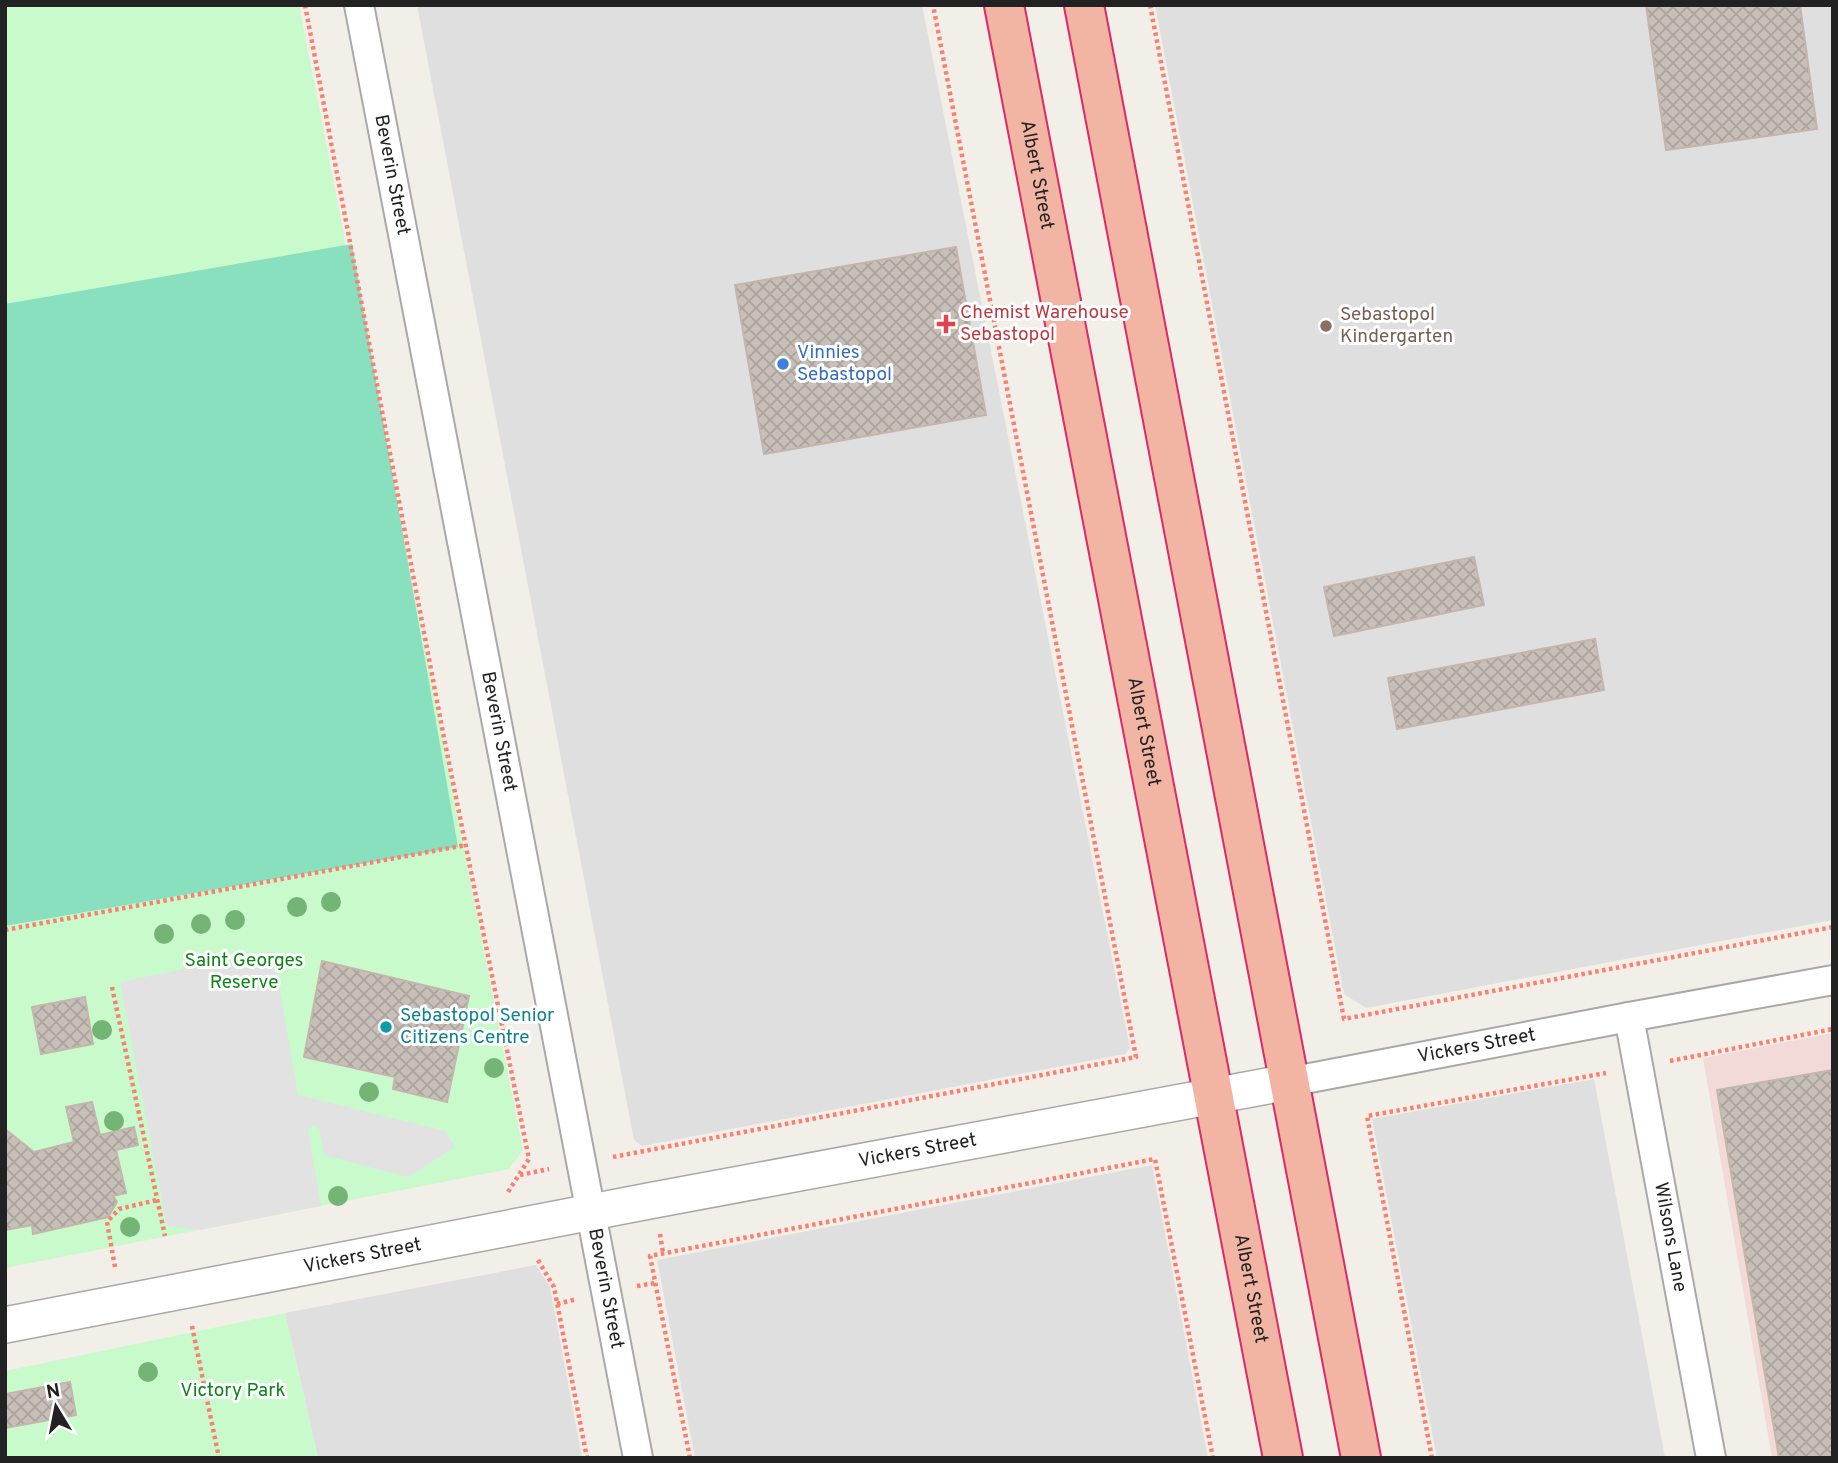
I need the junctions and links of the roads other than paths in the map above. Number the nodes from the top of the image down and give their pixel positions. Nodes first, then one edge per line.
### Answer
1 (359, 5) edge
2 (1004, 5) edge
3 (1084, 5) edge
4 (1833, 980) edge
5 (1629, 1017) junction
6 (1289, 1082) junction
7 (1212, 1097) junction
8 (590, 1214) junction
9 (5, 1325) edge
10 (638, 1458) edge
11 (1283, 1458) edge
12 (1362, 1458) edge
13 (1711, 1458) edge

1 - 8 street, Beverin Street
2 - 7 highway, Albert Street
3 - 6 highway
4 - 5 street, Vickers Street
5 - 6 street, Vickers Street
5 - 13 street, Wilsons Lane
6 - 7 street, Vickers Street
6 - 12 highway
7 - 8 street, Vickers Street
7 - 11 highway, Albert Street
8 - 9 street, Vickers Street
8 - 10 street, Beverin Street

